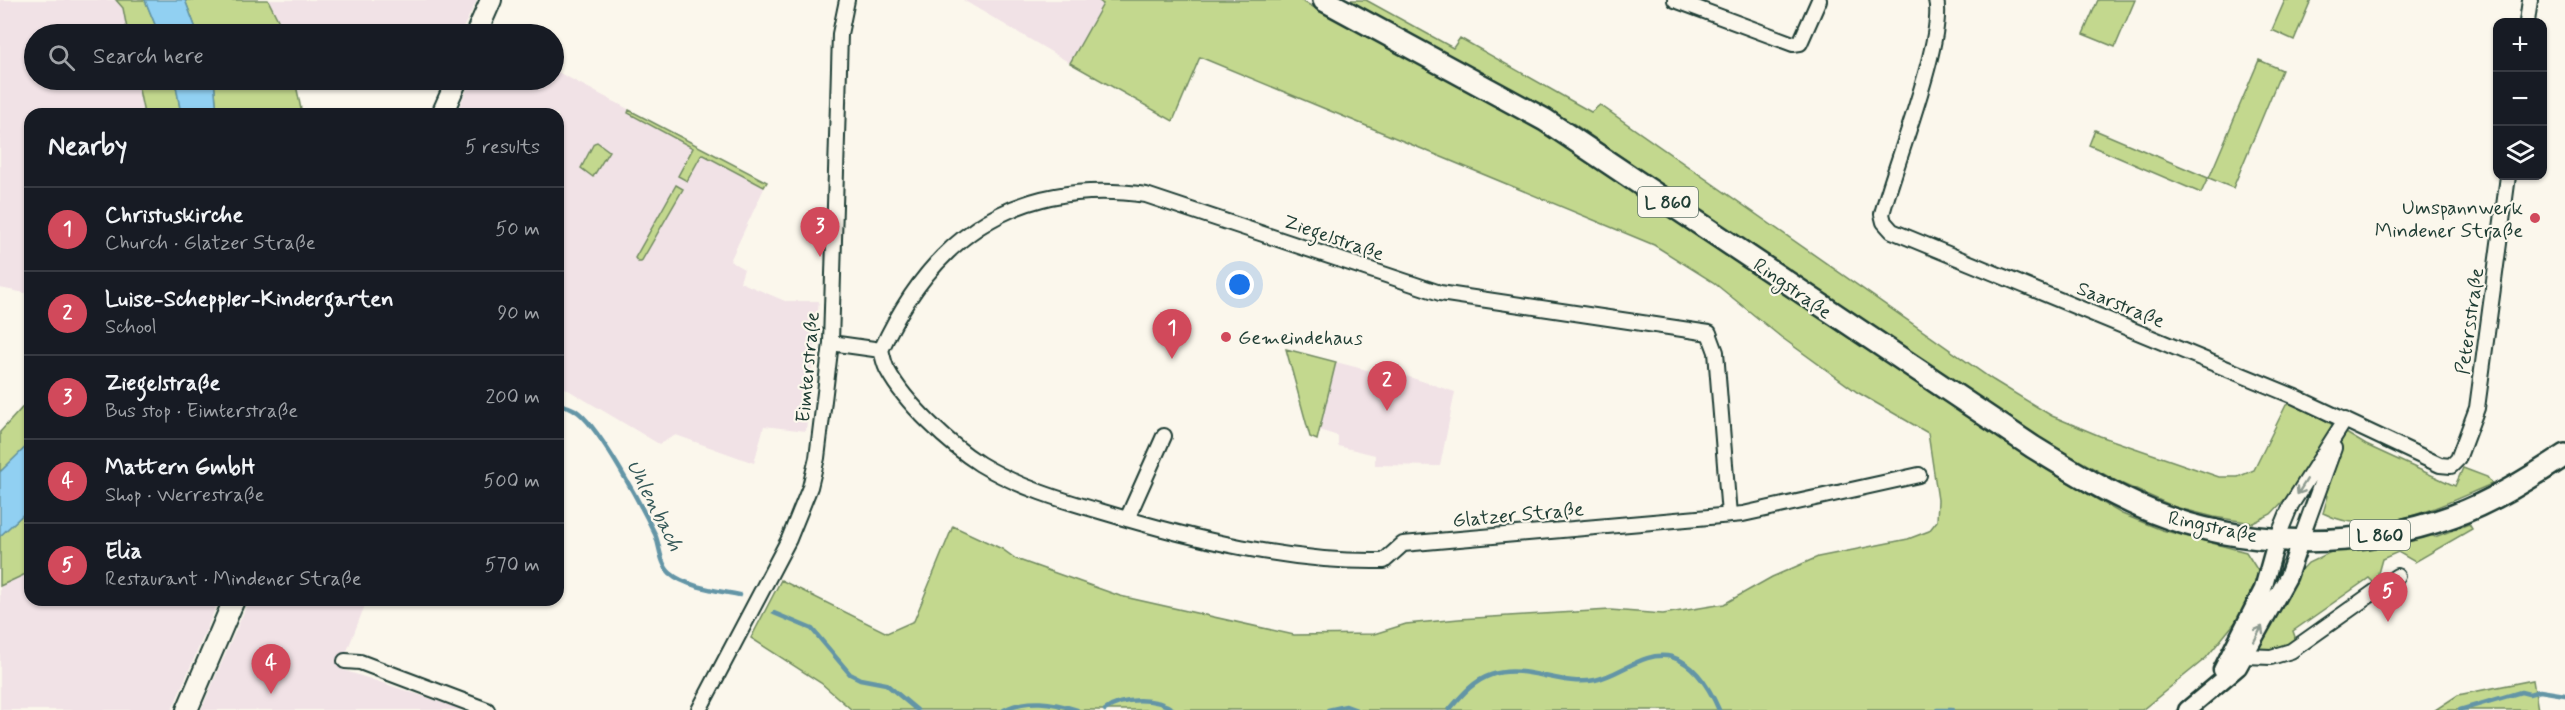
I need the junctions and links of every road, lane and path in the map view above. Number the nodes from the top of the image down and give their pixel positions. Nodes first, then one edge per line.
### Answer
1 (491, 0) edge
2 (847, 0) edge
3 (1324, 0) edge
4 (1675, 0) edge
5 (1819, 0) edge
6 (1936, 0) edge
7 (2530, 0) edge
8 (2528, 18) edge
9 (480, 24) edge
10 (453, 90) edge
11 (445, 108) edge
12 (2507, 180) edge
13 (831, 343) junction
14 (881, 350) junction
15 (2345, 420) junction
16 (1164, 436) dead end
17 (2565, 456) edge
18 (2451, 466) joint
19 (1919, 475) dead end
20 (1729, 515) junction
21 (1126, 519) junction
22 (2277, 539) junction
23 (2301, 539) junction
24 (2397, 576) dead end
25 (231, 606) edge
26 (2245, 656) junction
27 (345, 661) dead end
28 (2207, 693) junction
29 (187, 710) edge
30 (487, 710) edge
31 (699, 710) edge
32 (2187, 710) edge

1 - 9 main road
2 - 13 street, Eimterstraße
3 - 22 main road, Ringstraße / L 860
4 - 5 street
6 - 15 street, Saarstraße
7 - 8 street
10 - 11 main road
12 - 18 street, Petersstraße
13 - 14 street
13 - 31 street, Eimterstraße
14 - 20 street, Ziegelstraße
14 - 21 street, Glatzer Straße
15 - 18 street, Saarstraße
15 -> 22 street
15 - 23 street
16 - 21 street
17 - 23 main road, L 860
19 - 20 street, Glatzer Straße
20 - 21 street, Glatzer Straße
22 - 23 main road, L 860
22 - 28 street
26 -> 23 street
24 - 26 street
25 - 29 main road
26 - 28 street
27 - 30 street
28 - 32 street

